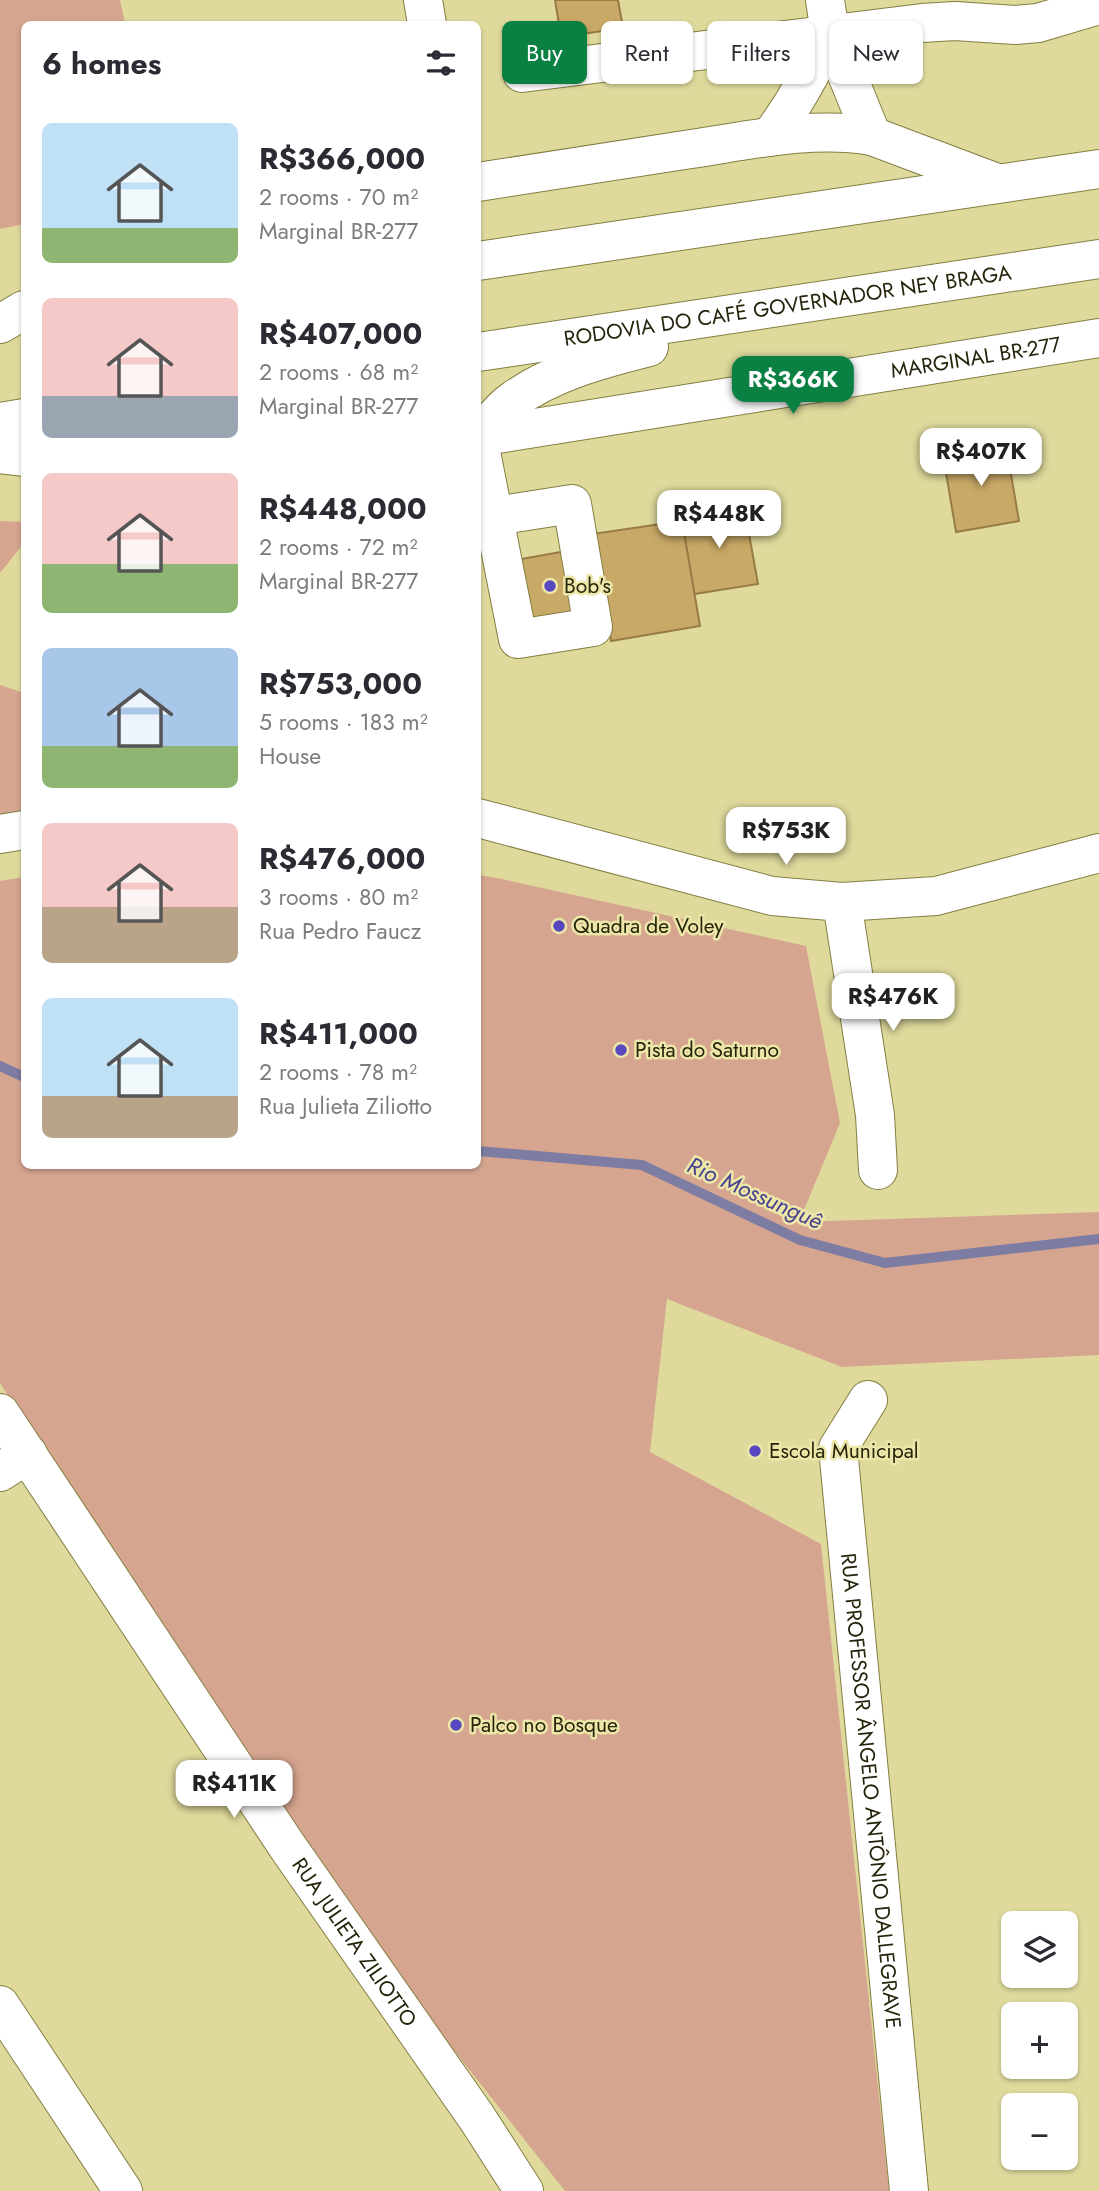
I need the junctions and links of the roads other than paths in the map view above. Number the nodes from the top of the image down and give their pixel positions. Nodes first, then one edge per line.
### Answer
1 (423, 0) edge
2 (1099, 5) edge
3 (827, 17) edge
4 (426, 21) edge
5 (587, 62) edge
6 (872, 136) junction
7 (770, 137) junction
8 (1099, 169) edge
9 (481, 182) edge
10 (999, 184) junction
11 (1099, 260) edge
12 (481, 261) edge
13 (864, 295) junction
14 (21, 312) edge
15 (0, 324) edge
16 (21, 328) edge
17 (0, 331) edge
18 (1099, 338) edge
19 (481, 352) edge
20 (21, 418) edge
21 (0, 422) edge
22 (481, 434) edge
23 (481, 437) edge
24 (481, 451) edge
25 (0, 454) edge
26 (21, 457) edge
27 (495, 516) dead end
28 (481, 819) edge
29 (21, 830) edge
30 (0, 834) edge
31 (1099, 853) edge
32 (842, 902) junction
33 (878, 1170) dead end
34 (869, 1401) dead end
35 (0, 1413) edge
36 (14, 1463) edge
37 (0, 2005) edge
38 (123, 2191) edge
39 (524, 2191) edge
40 (909, 2191) edge

1 - 4 main road
2 - 3 main road
3 - 5 main road
3 - 6 main road
3 - 7 main road
6 - 7 main road
6 - 10 main road
7 - 9 main road
8 - 10 main road
10 - 12 main road
11 - 13 main road, RODOVIA DO CAFÉ GOVERNADOR NEY BRAGA
13 - 19 main road, RODOVIA DO CAFÉ GOVERNADOR NEY BRAGA
13 - 22 main road
14 - 15 main road
16 - 17 main road
18 - 23 main road, MARGINAL BR-277
20 - 21 main road
24 - 27 main road
25 - 26 main road
28 - 32 main road
29 - 30 main road
31 - 32 main road
32 - 33 main road
34 - 40 main road, RUA PROFESSOR ÂNGELO ANTÔNIO DALLEGRAVE
35 - 36 main road, RUA JULIETA ZILIOTTO
36 - 39 main road, RUA JULIETA ZILIOTTO
37 - 38 main road

